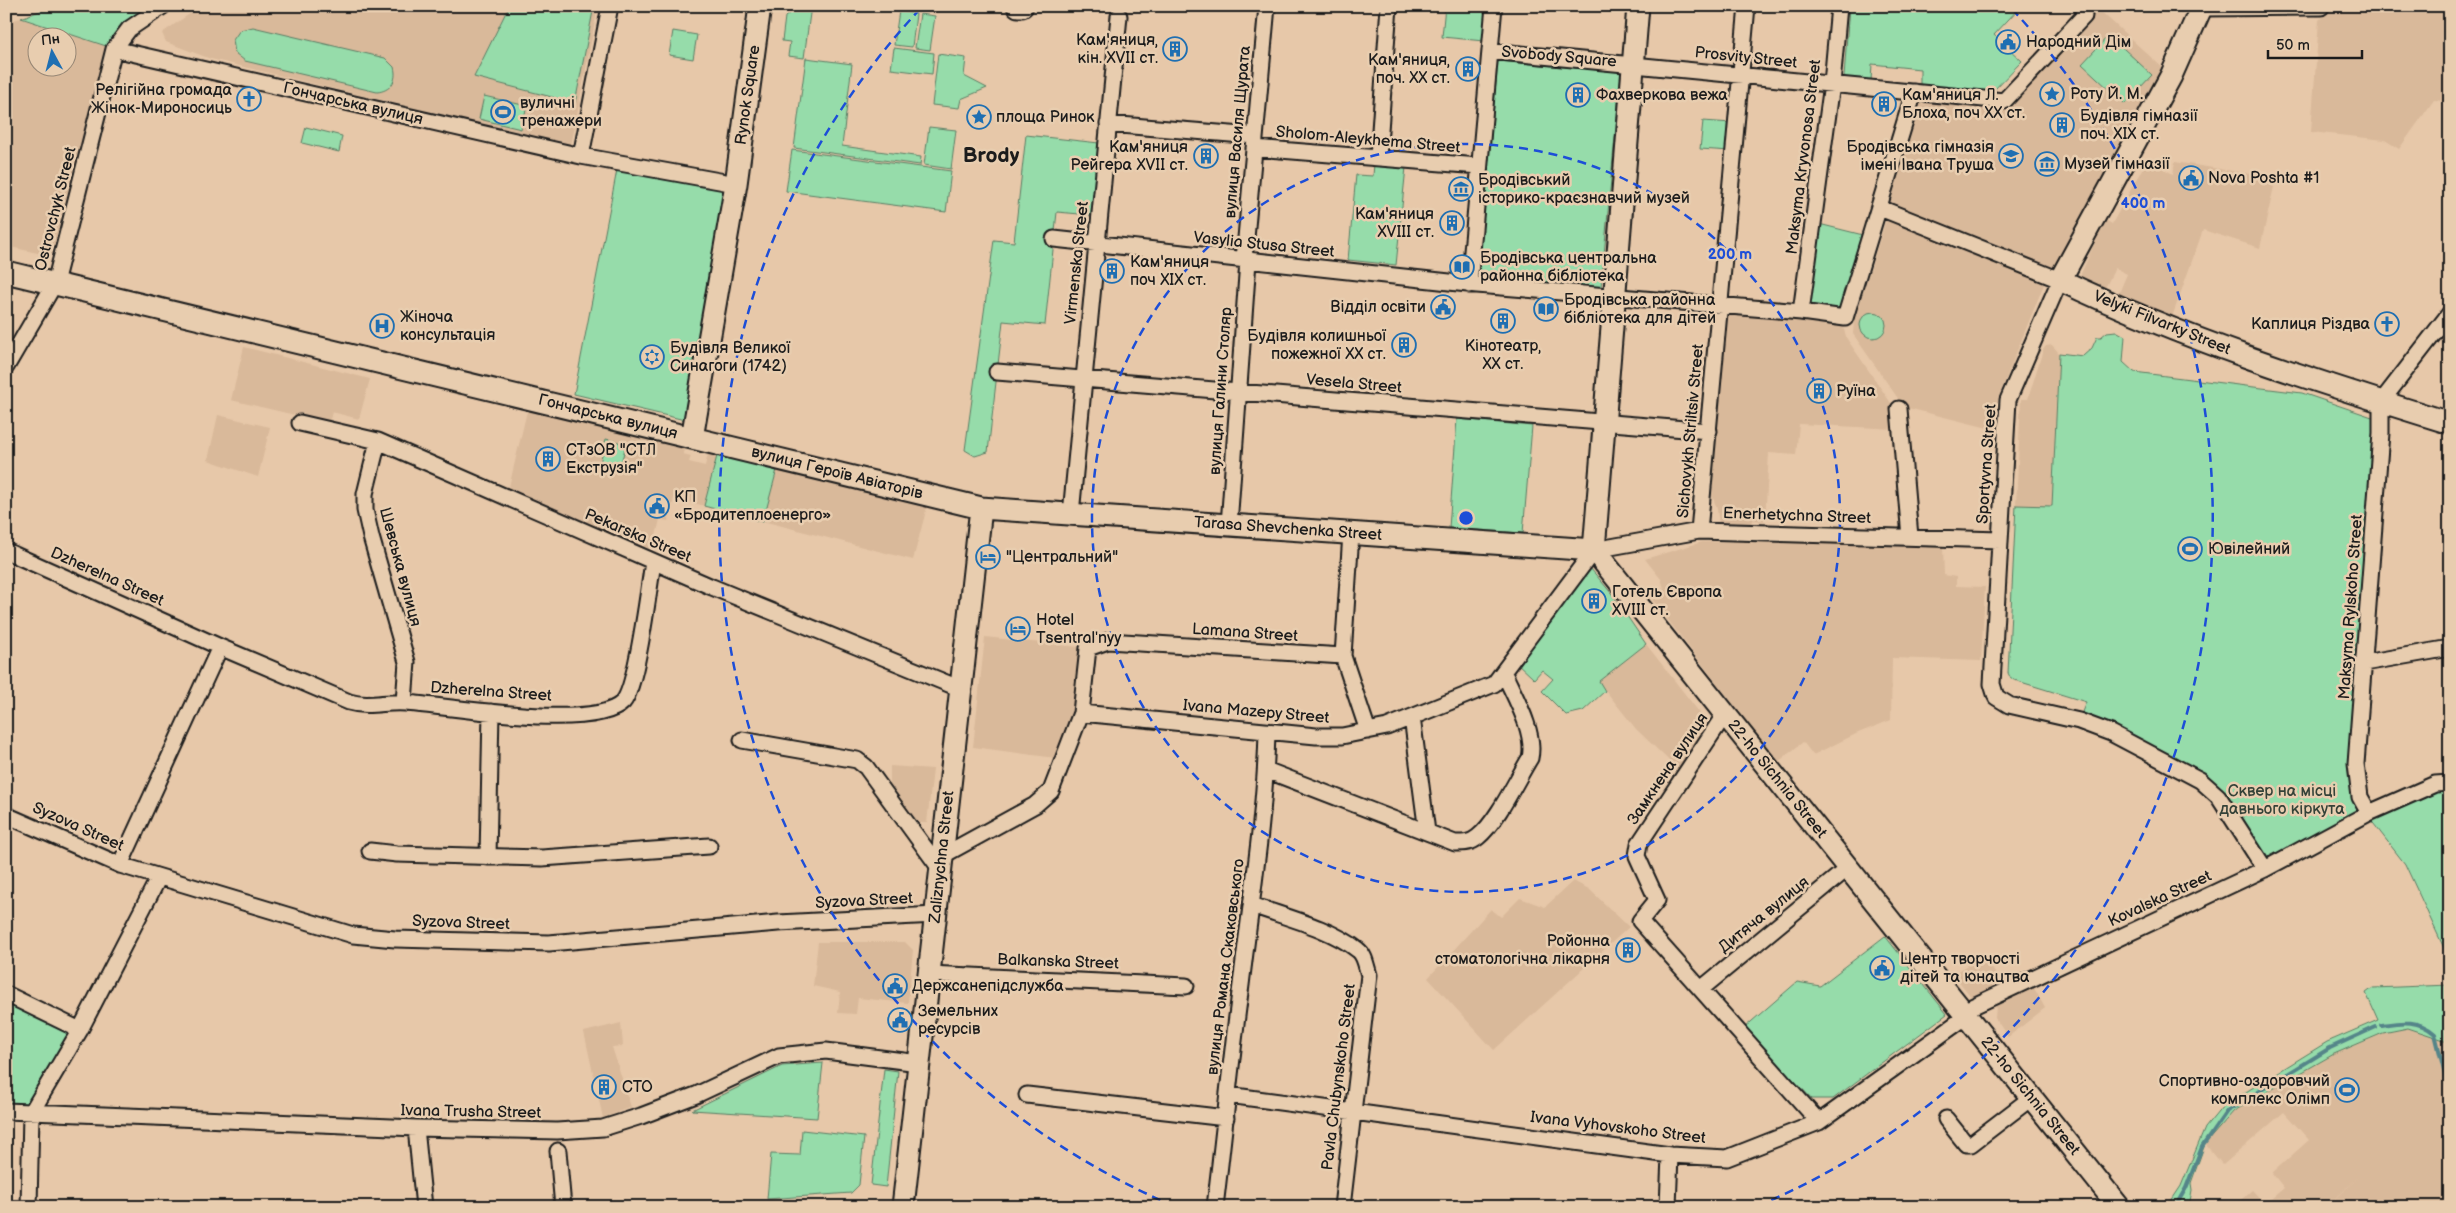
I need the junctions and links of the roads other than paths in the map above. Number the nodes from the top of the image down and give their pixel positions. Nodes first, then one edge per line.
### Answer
1 (163, 6) edge
2 (610, 6) edge
3 (760, 6) edge
4 (1018, 6) edge
5 (1022, 6) edge
6 (1267, 6) edge
7 (1389, 6) edge
8 (1494, 6) edge
9 (1638, 6) edge
10 (1747, 6) edge
11 (1839, 6) edge
12 (2083, 6) edge
13 (2202, 7) edge
14 (2321, 7) edge
15 (1119, 16) dead end
16 (114, 48) junction
17 (1490, 51) junction
18 (1633, 64) junction
19 (1742, 75) junction
20 (1832, 84) junction
21 (1914, 92) junction
22 (1108, 124) junction
23 (1254, 142) junction
24 (581, 156) junction
25 (1378, 158) junction
26 (1479, 166) junction
27 (736, 184) junction
28 (1880, 208) junction
29 (1054, 239) dead end
30 (1096, 244) junction
31 (1246, 260) junction
32 (6, 272) edge
33 (2060, 280) junction
34 (55, 283) junction
35 (1469, 285) junction
36 (1614, 297) junction
37 (1720, 306) junction
38 (1801, 312) junction
39 (2450, 312) edge
40 (6, 367) edge
41 (997, 372) dead end
42 (1083, 380) junction
43 (1238, 392) junction
44 (2381, 402) junction
45 (1899, 409) dead end
46 (1604, 422) junction
47 (300, 423) dead end
48 (2450, 423) edge
49 (1709, 431) junction
50 (692, 438) junction
51 (378, 441) junction
52 (981, 508) junction
53 (1070, 514) junction
54 (1229, 525) junction
55 (1699, 531) junction
56 (1352, 533) junction
57 (1910, 537) junction
58 (2000, 540) junction
59 (1594, 550) junction
60 (6, 551) edge
61 (653, 562) junction
62 (220, 647) junction
63 (2450, 648) edge
64 (1344, 656) junction
65 (2364, 663) junction
66 (1504, 673) junction
67 (961, 689) junction
68 (404, 702) junction
69 (491, 712) junction
70 (1080, 713) junction
71 (1725, 714) junction
72 (1412, 717) junction
73 (1368, 731) junction
74 (1267, 732) junction
75 (742, 740) dead end
76 (1266, 770) junction
77 (2450, 783) edge
78 (2369, 813) junction
79 (6, 815) edge
80 (1427, 832) junction
81 (709, 846) dead end
82 (370, 851) dead end
83 (488, 857) junction
84 (941, 863) junction
85 (120, 865) junction
86 (1848, 868) junction
87 (2265, 869) junction
88 (159, 877) junction
89 (1252, 905) junction
90 (936, 915) junction
91 (929, 974) junction
92 (1186, 986) dead end
93 (1701, 988) junction
94 (6, 994) edge
95 (1965, 1014) junction
96 (80, 1030) junction
97 (919, 1063) junction
98 (1027, 1094) dead end
99 (1228, 1094) junction
100 (2032, 1098) junction
101 (6, 1111) edge
102 (1352, 1111) junction
103 (31, 1113) junction
104 (1226, 1118) junction
105 (1946, 1119) dead end
106 (1819, 1122) junction
107 (416, 1128) junction
108 (558, 1152) dead end
109 (1670, 1155) junction
110 (2114, 1205) edge
111 (29, 1207) edge
112 (424, 1207) edge
113 (563, 1207) edge
114 (903, 1207) edge
115 (1215, 1207) edge
116 (1342, 1207) edge
117 (1668, 1207) edge

1 - 16 street
2 - 24 street
3 - 27 main road, Rynok Square
4 - 5 main road
6 - 23 street, вулиця Василя Щурата
7 - 25 street
8 - 17 street
9 - 18 main road
10 - 19 street, Sichovykh Striltsiv Street
11 - 20 street, Maksyma Kryvonosa Street
12 - 21 street, Prosvity Street
13 - 14 street
13 - 33 main road
15 - 22 street, Virmenska Street
16 - 24 street, Гончарська вулиця
16 - 34 street, Ostrovchyk Street
17 - 18 street, Svobody Square
17 - 26 street, Svobody Square
18 - 19 street, Prosvity Street
18 - 36 main road, Svobody Square
19 - 20 street, Prosvity Street
19 - 37 street, Sichovykh Striltsiv Street
20 - 21 street, Prosvity Street
20 - 38 street, Maksyma Kryvonosa Street
21 - 28 street
22 - 23 street, Sholom-Aleykhema Street
22 - 30 street, Virmenska Street
23 - 25 street, Sholom-Aleykhema Street
23 - 31 street, вулиця Василя Щурата
24 - 27 street, Гончарська вулиця
25 - 26 street, Sholom-Aleykhema Street
26 - 35 street, Svobody Square
27 - 50 main road, Гончарська вулиця
28 - 33 street, Velyki Filvarky Street
28 - 38 street
29 - 30 street, Vasylia Stusa Street
30 - 31 street, Vasylia Stusa Street
30 - 42 street, Virmenska Street
31 - 35 street, Vasylia Stusa Street
31 - 43 street, вулиця Галини Столяр
32 - 34 main road, Гончарська вулиця
33 - 44 main road, Velyki Filvarky Street
33 - 58 street, Sportyvna Street
34 - 40 street, Ostrovchyk Street
34 - 50 main road, Гончарська вулиця
35 - 36 street
36 - 37 street
36 - 46 main road
37 - 38 street
37 - 49 street, Sichovykh Striltsiv Street
39 - 44 street
41 - 42 street, Vesela Street
42 - 43 street, Vesela Street
42 - 53 street, Virmenska Street
43 - 46 street, Vesela Street
43 - 54 street, вулиця Галини Столяр
44 - 48 main road, Velyki Filvarky Street
44 - 65 street, Maksyma Rylskoho Street
45 - 57 street
46 - 49 street, Vesela Street
46 - 59 main road
47 - 51 street, Pekarska Street
49 - 55 street, Sichovykh Striltsiv Street
50 - 52 main road, вулиця Героїв Авіаторів
51 - 61 street, Pekarska Street
51 - 68 street, Шевська вулиця
52 - 53 main road, Tarasa Shevchenka Street
52 - 67 main road, Zaliznychna Street
53 - 54 main road, Tarasa Shevchenka Street
54 - 56 main road, Tarasa Shevchenka Street
55 - 57 street, Enerhetychna Street
55 - 59 street, Enerhetychna Street
56 - 59 main road, Tarasa Shevchenka Street
56 - 64 street
57 - 58 street, Enerhetychna Street
58 - 87 street, Sportyvna Street
59 - 66 street, Ivana Mazepy Street
59 - 71 main road, 22-ho Sichnia Street
60 - 62 street, Dzherelna Street
61 - 67 street, Pekarska Street
61 - 69 street, Dzherelna Street
62 - 68 street, Dzherelna Street
62 - 85 street
63 - 65 street
64 - 70 street, Lamana Street
64 - 73 street
65 - 78 street, Maksyma Rylskoho Street
66 - 72 street, Ivana Mazepy Street
66 - 80 street
67 - 84 main road, Zaliznychna Street
68 - 69 street, Dzherelna Street
69 - 83 street
70 - 74 street, Ivana Mazepy Street
70 - 84 street
71 - 86 main road, 22-ho Sichnia Street
71 - 93 street, Замкнена вулиця
72 - 73 street, Ivana Mazepy Street
72 - 80 street
73 - 74 street, Ivana Mazepy Street
74 - 76 street, вулиця Романа Скаковського
75 - 84 street
76 - 80 street
76 - 89 street, вулиця Романа Скаковського
77 - 78 street, Kovalska Street
78 - 87 street, Kovalska Street
79 - 85 street, Syzova Street
81 - 83 street
82 - 83 street
84 - 90 main road, Zaliznychna Street
85 - 88 street, Syzova Street
86 - 93 street, Дитяча вулиця
86 - 95 main road, 22-ho Sichnia Street
87 - 95 street, Kovalska Street
88 - 90 street, Syzova Street
88 - 96 street
89 - 99 street, вулиця Романа Скаковського
89 - 102 street, Pavla Chubynskoho Street
90 - 91 main road, Zaliznychna Street
91 - 92 street, Balkanska Street
91 - 97 main road, Zaliznychna Street
93 - 106 street
94 - 96 street
95 - 100 main road, 22-ho Sichnia Street
95 - 106 street, Ivana Vyhovskoho Street
96 - 103 street
97 - 107 street, Ivana Trusha Street
97 - 114 main road, Zaliznychna Street
98 - 104 street
99 - 102 street, Ivana Vyhovskoho Street
99 - 104 street, вулиця Романа Скаковського
100 - 105 street
100 - 110 main road, 22-ho Sichnia Street
101 - 103 street, Ivana Trusha Street
102 - 109 street, Ivana Vyhovskoho Street
102 - 116 street, Pavla Chubynskoho Street
103 - 107 street, Ivana Trusha Street
103 - 111 street
104 - 115 street, вулиця Романа Скаковського
106 - 109 street, Ivana Vyhovskoho Street
107 - 112 street
108 - 113 street
109 - 117 street

